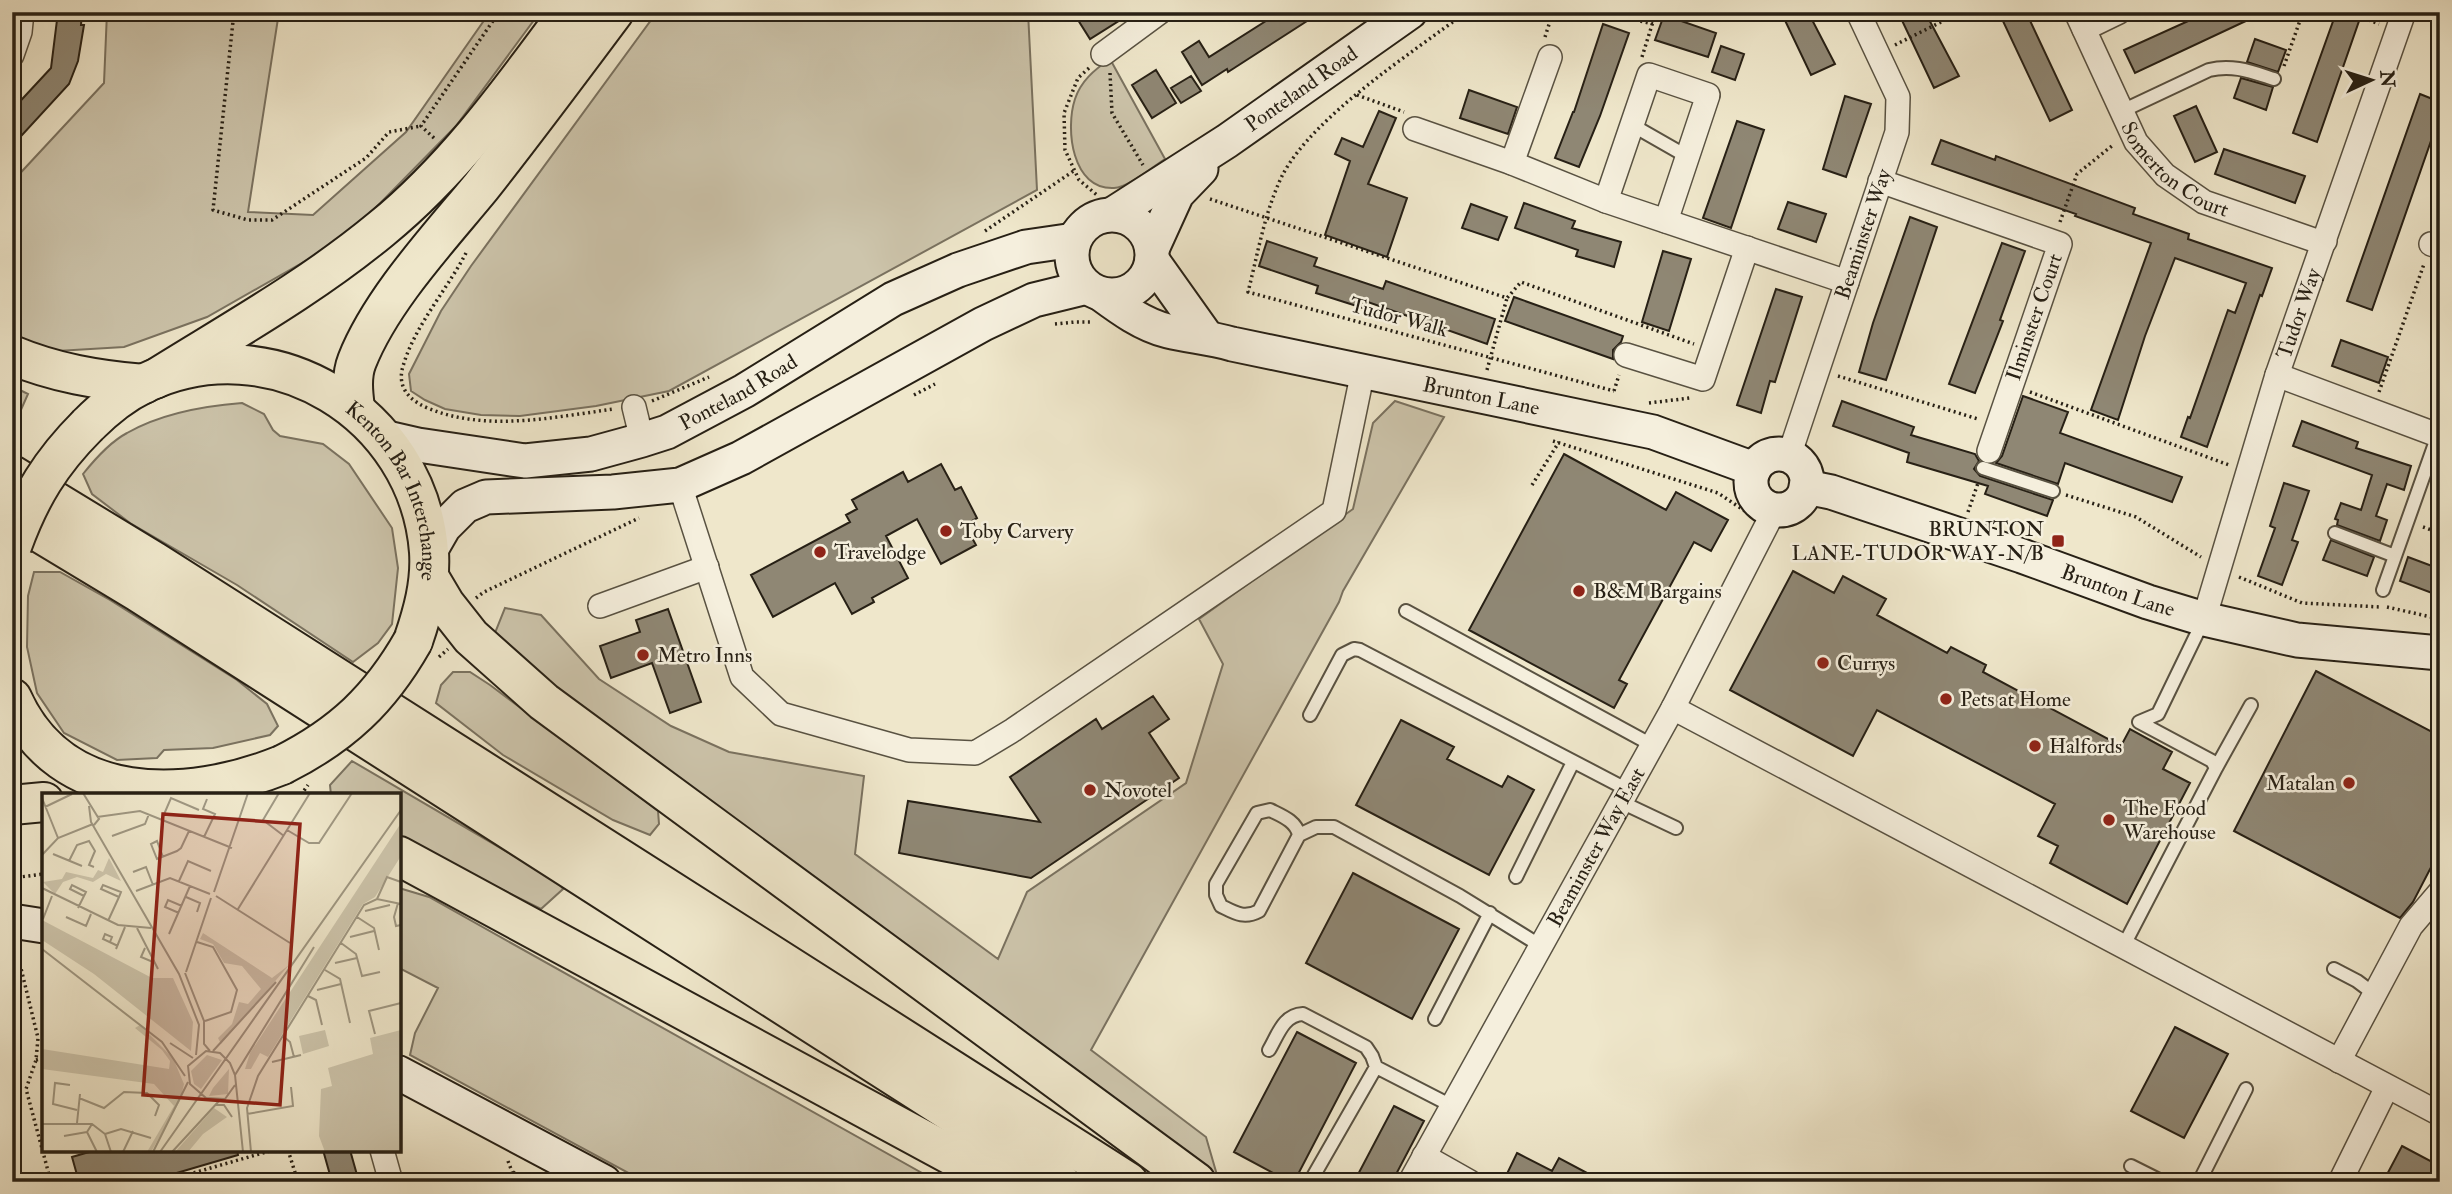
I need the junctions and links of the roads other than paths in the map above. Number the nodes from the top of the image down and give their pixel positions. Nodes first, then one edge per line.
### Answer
1 (22, 12) edge
2 (569, 12) edge
3 (614, 12) edge
4 (1160, 12) edge
5 (1410, 12) edge
6 (1858, 12) edge
7 (2119, 12) edge
8 (2080, 21) edge
9 (2401, 22) edge
10 (1103, 54) road end
11 (12, 55) edge
12 (1550, 57) dead end
13 (2274, 79) road end
14 (2127, 121) junction
15 (1632, 125) junction
16 (1415, 129) road end
17 (1227, 141) junction
18 (1688, 157) junction
19 (1512, 163) junction
20 (1881, 181) junction
21 (1606, 201) junction
22 (1119, 210) junction
23 (1666, 221) junction
24 (1074, 240) junction
25 (2325, 241) junction
26 (1746, 248) junction
27 (1152, 254) junction
28 (1847, 282) junction
29 (1094, 290) junction
30 (1206, 337) junction
31 (12, 355) edge
32 (1626, 355) dead end
33 (1363, 371) junction
34 (2277, 375) junction
35 (149, 381) junction
36 (634, 407) road end
37 (355, 408) junction
38 (2439, 435) edge
39 (383, 437) junction
40 (642, 440) junction
41 (1789, 456) junction
42 (1986, 460) joint
43 (1754, 469) junction
44 (12, 475) edge
45 (680, 485) junction
46 (1807, 487) junction
47 (2053, 491) road end
48 (1775, 509) junction
49 (12, 516) edge
50 (2335, 533) dead end
51 (12, 545) edge
52 (2395, 556) junction
53 (429, 565) junction
54 (707, 567) junction
55 (2383, 590) dead end
56 (600, 606) dead end
57 (1406, 611) dead end
58 (2204, 619) junction
59 (2440, 653) edge
60 (12, 698) edge
61 (2251, 705) dead end
62 (1673, 708) junction
63 (1310, 715) dead end
64 (1652, 745) junction
65 (1573, 762) junction
66 (2216, 768) junction
67 (291, 785) edge
68 (147, 790) junction
69 (122, 793) edge
70 (1624, 796) junction
71 (42, 802) edge
72 (12, 805) edge
73 (12, 813) edge
74 (42, 815) edge
75 (1676, 828) dead end
76 (1299, 835) junction
77 (401, 857) edge
78 (401, 867) edge
79 (1516, 877) dead end
80 (439, 878) junction
81 (2440, 892) edge
82 (1490, 913) junction
83 (12, 921) edge
84 (42, 926) edge
85 (1541, 946) junction
86 (2123, 947) junction
87 (2334, 969) dead end
88 (2374, 993) junction
89 (1435, 1019) dead end
90 (1269, 1051) dead end
91 (2339, 1061) junction
92 (1376, 1067) junction
93 (401, 1074) edge
94 (2387, 1087) junction
95 (2246, 1089) dead end
96 (1452, 1106) junction
97 (2440, 1114) edge
98 (383, 1152) edge
99 (1424, 1156) junction
100 (2131, 1166) dead end
101 (599, 1180) edge
102 (391, 1182) edge
103 (1002, 1182) edge
104 (1060, 1182) edge
105 (1128, 1182) edge
106 (1196, 1182) edge
107 (1310, 1182) edge
108 (1410, 1182) edge
109 (1470, 1182) edge
110 (2163, 1182) edge
111 (2199, 1182) edge
112 (2340, 1182) edge

1 - 11 street
2 - 35 highway
3 - 37 highway
4 - 10 street
5 - 17 main road, Ponteland Road
6 - 20 street, Beaminster Way
7 - 8 street, Somerton Court
8 - 14 street, Somerton Court
9 - 25 street, Tudor Way
12 - 19 street
13 - 14 lane
14 - 25 street, Somerton Court
15 - 18 lane
15 - 18 street
15 - 21 street
16 - 19 street
17 - 22 main road, Ponteland Road
17 - 27 main road, Ponteland Road
18 - 23 street
19 - 21 street
20 - 28 street, Beaminster Way
20 - 42 street, Ilminster Court
21 - 23 street
22 - 24 main road
22 - 27 main road
23 - 26 street
24 - 29 main road
24 - 40 main road, Ponteland Road
25 - 34 street, Tudor Way
26 - 28 street
26 - 32 street
27 - 29 main road
27 - 30 main road
28 - 41 street, Beaminster Way
29 - 30 main road, Brunton Lane
29 - 45 main road
30 - 33 main road, Brunton Lane
31 - 35 highway
33 - 43 main road, Brunton Lane
33 - 54 street
34 - 38 street
34 - 58 street, Tudor Way
35 - 37 highway, Kenton Bar Interchange
35 - 51 highway, Kenton Bar Interchange, bridge
36 - 40 street
37 - 39 highway, Kenton Bar Interchange
38 - 52 lane
39 - 40 main road, Ponteland Road
39 - 53 highway, Kenton Bar Interchange
41 - 43 main road
41 - 46 main road
42 - 47 lane
43 - 48 main road
44 - 105 highway
45 - 53 main road
45 - 54 street
46 - 48 main road
46 - 58 main road, Brunton Lane
48 - 62 street, Beaminster Way East
49 - 104 highway
50 - 52 lane
52 - 55 lane
53 - 67 highway, Kenton Bar Interchange, bridge
53 - 106 highway
54 - 56 street
57 - 64 lane
58 - 59 main road, Brunton Lane
58 - 66 lane
60 - 68 highway, Kenton Bar Interchange
61 - 66 lane
62 - 64 street, Beaminster Way East
62 - 86 street
63 - 65 lane
64 - 70 street, Beaminster Way East
65 - 70 lane
65 - 79 lane
66 - 86 lane
67 - 68 highway, Kenton Bar Interchange
68 - 69 highway
70 - 75 lane
70 - 85 street, Beaminster Way East
71 - 72 highway
73 - 74 highway
76 - 76 lane
76 - 82 lane
77 - 80 highway
78 - 80 highway
80 - 103 highway
81 - 88 street
82 - 85 lane
82 - 89 lane
83 - 84 main road
85 - 96 street, Beaminster Way East
86 - 91 street
87 - 88 lane
88 - 91 street
90 - 92 lane
91 - 94 street
92 - 96 lane
92 - 107 lane
93 - 101 main road
94 - 97 street
94 - 112 street
95 - 111 lane
96 - 99 street, Beaminster Way East
98 - 102 street
99 - 108 street, Beaminster Way East
99 - 109 street
100 - 110 lane

